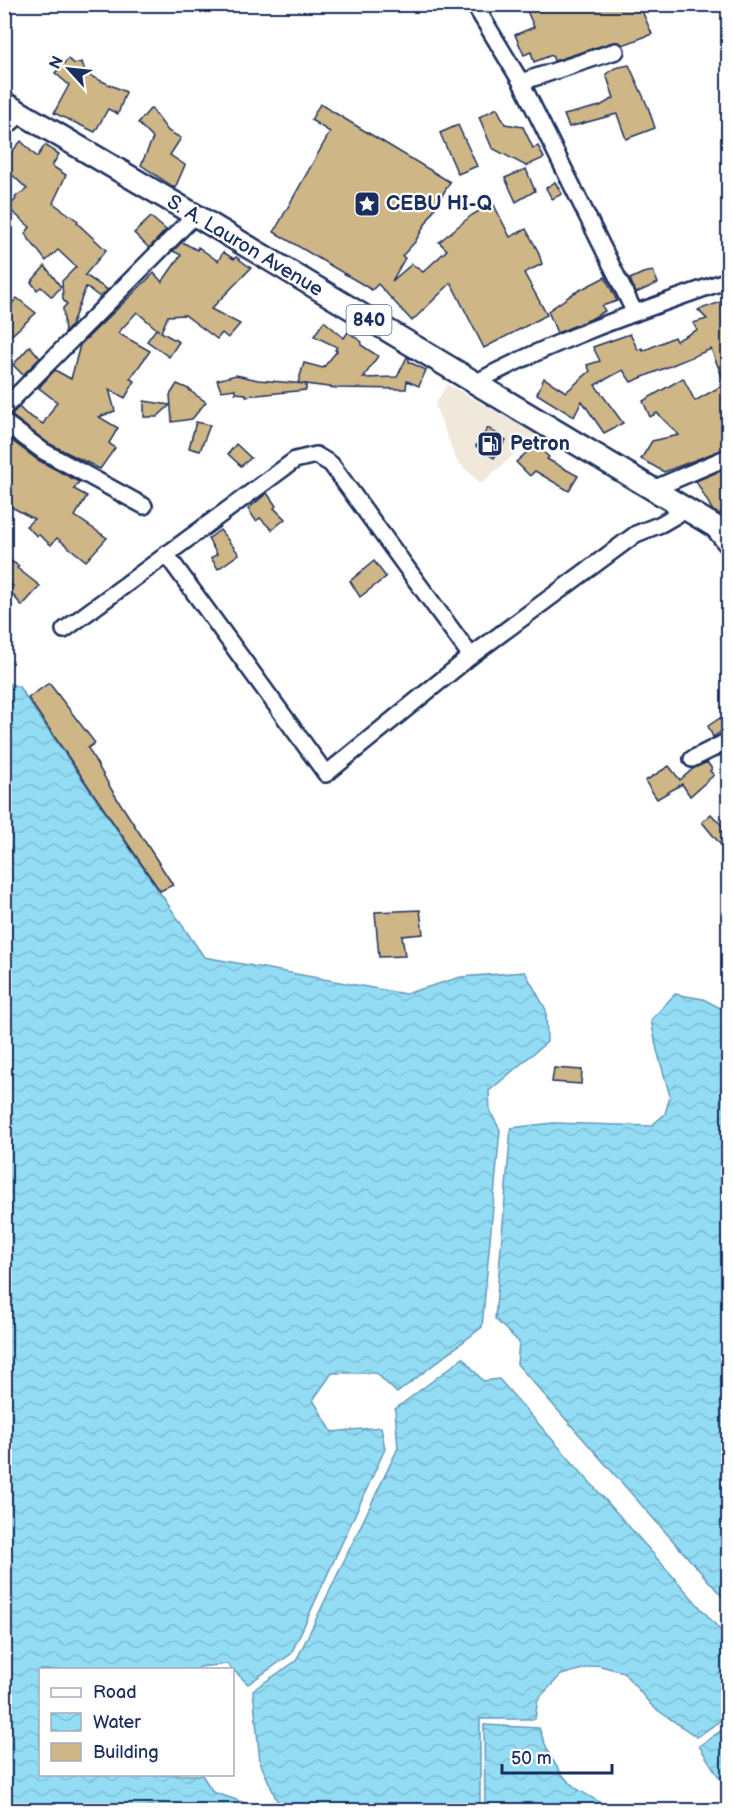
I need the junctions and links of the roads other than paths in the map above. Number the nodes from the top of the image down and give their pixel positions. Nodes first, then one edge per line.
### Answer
1 (474, 4) edge
2 (616, 51) dead end
3 (521, 82) junction
4 (13, 109) edge
5 (4, 129) edge
6 (195, 215) junction
7 (729, 280) edge
8 (635, 313) junction
9 (475, 383) junction
10 (4, 408) edge
11 (4, 422) edge
12 (729, 457) edge
13 (653, 489) junction
14 (144, 506) dead end
15 (684, 510) junction
16 (729, 542) edge
17 (166, 554) junction
18 (64, 630) dead end
19 (471, 656) junction
20 (729, 741) edge
21 (692, 759) dead end

1 - 3 street
2 - 3 street
3 - 8 street
4 - 5 street
4 - 6 highway, S. A. Lauron Avenue / 840
6 - 9 highway, S. A. Lauron Avenue / 840
6 - 10 street
7 - 8 street
8 - 9 street
9 - 13 highway, S. A. Lauron Avenue / 840
11 - 14 street
12 - 13 street
13 - 15 highway, S. A. Lauron Avenue / 840
15 - 16 highway, S. A. Lauron Avenue / 840
15 - 19 street
17 - 18 street
17 - 19 street
17 - 19 street
20 - 21 street

